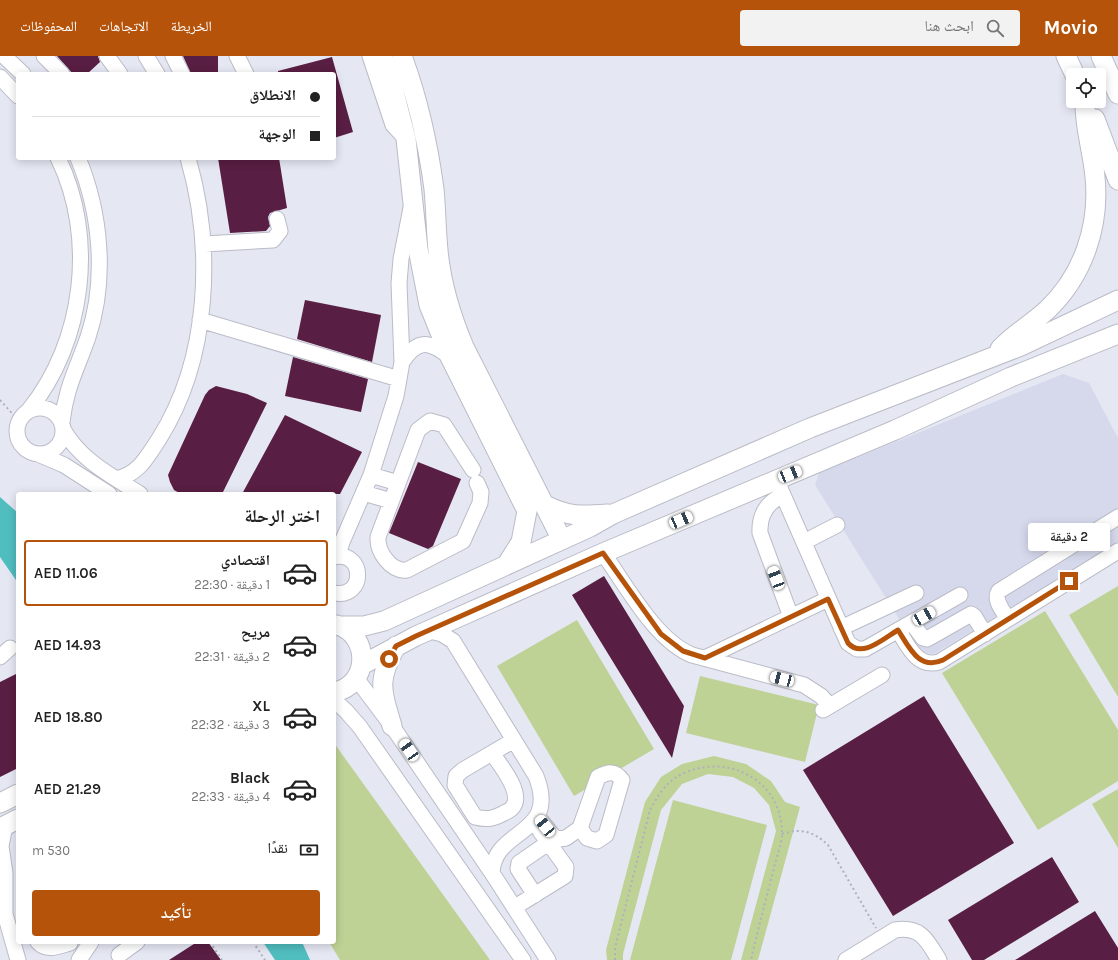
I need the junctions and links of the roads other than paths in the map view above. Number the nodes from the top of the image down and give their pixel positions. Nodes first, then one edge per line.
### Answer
1 (4, 56) edge
2 (44, 56) edge
3 (107, 56) edge
4 (146, 56) edge
5 (173, 56) edge
6 (238, 56) edge
7 (370, 56) edge
8 (382, 56) edge
9 (402, 56) edge
10 (1066, 56) edge
11 (1101, 56) edge
12 (1072, 68) edge
13 (21, 72) edge
14 (60, 72) edge
15 (119, 72) edge
16 (156, 72) edge
17 (181, 72) edge
18 (245, 72) edge
19 (0, 77) edge
20 (16, 94) edge
21 (1118, 94) edge
22 (1087, 108) edge
23 (1089, 108) edge
24 (1099, 108) edge
25 (406, 140) junction
26 (1118, 143) edge
27 (59, 160) edge
28 (79, 160) edge
29 (189, 160) edge
30 (1118, 180) edge
31 (412, 201) junction
32 (277, 219) dead end
33 (223, 243) junction
34 (204, 244) junction
35 (277, 248) dead end
36 (1118, 300) edge
37 (200, 320) junction
38 (1118, 334) edge
39 (1079, 349) junction
40 (1118, 349) edge
41 (450, 357) junction
42 (991, 357) junction
43 (402, 362) junction
44 (399, 379) junction
45 (24, 416) junction
46 (63, 426) junction
47 (38, 454) junction
48 (145, 461) junction
49 (371, 475) junction
50 (116, 479) junction
51 (398, 483) junction
52 (780, 487) junction
53 (106, 492) edge
54 (138, 492) edge
55 (141, 492) edge
56 (364, 493) junction
57 (391, 501) junction
58 (545, 505) junction
59 (613, 514) junction
60 (1118, 517) edge
61 (837, 525) dead end
62 (562, 540) junction
63 (804, 542) junction
64 (1118, 551) edge
65 (603, 553) junction
66 (336, 557) edge
67 (507, 564) junction
68 (336, 592) edge
69 (916, 593) dead end
70 (960, 595) dead end
71 (828, 599) junction
72 (460, 617) junction
73 (791, 617) junction
74 (1008, 619) junction
75 (912, 623) junction
76 (338, 625) edge
77 (841, 628) junction
78 (898, 630) junction
79 (430, 631) junction
80 (985, 634) junction
81 (453, 641) junction
82 (396, 646) junction
83 (705, 658) junction
84 (359, 671) junction
85 (882, 675) dead end
86 (336, 691) edge
87 (336, 702) edge
88 (392, 726) junction
89 (514, 740) junction
90 (492, 753) junction
91 (16, 795) edge
92 (0, 804) edge
93 (535, 818) junction
94 (8, 824) edge
95 (580, 828) dead end
96 (548, 843) junction
97 (504, 844) junction
98 (475, 848) junction
99 (492, 872) junction
100 (2, 874) edge
101 (535, 895) junction
102 (515, 907) junction
103 (41, 944) edge
104 (65, 944) edge
105 (70, 944) edge
106 (90, 944) edge
107 (134, 944) edge
108 (120, 952) edge
109 (79, 959) edge
110 (18, 960) edge
111 (522, 960) edge
112 (526, 960) edge
113 (542, 960) edge
114 (548, 960) edge
115 (846, 960) edge
116 (939, 960) edge

1 - 13 street
2 - 14 street
3 - 15 street
4 - 16 street
5 - 17 street
6 - 18 street
7 - 25 street
8 - 25 main road
9 - 58 main road
10 - 12 main road
11 - 21 main road
19 - 20 street
22 - 42 main road
23 - 30 main road
24 - 26 main road
25 - 31 main road
27 - 45 street
28 - 46 street
29 - 34 street
31 - 41 main road
31 - 43 street
32 - 33 street
33 - 34 street
33 - 35 street
34 - 37 street
36 - 42 main road
37 - 44 street
37 - 48 street
38 - 39 main road
39 - 40 main road
39 - 52 main road
41 - 43 street
41 - 67 main road
42 - 59 main road
43 - 44 street
44 - 49 street
45 - 46 street
45 - 47 street
46 - 47 street
46 - 50 street
47 - 53 street
48 - 50 street
48 - 55 street
49 - 51 street
49 - 56 street
50 - 54 street
51 - 57 street
51 - 57 street
52 - 63 street
52 - 65 main road
52 - 73 street
56 - 57 street
56 - 66 street
58 - 59 main road
58 - 62 main road
59 - 62 main road
60 - 74 street
61 - 63 street
62 - 67 main road
63 - 71 street
64 - 74 street
65 - 72 main road
65 - 83 street
66 - 68 street
67 - 76 main road
69 - 77 street
70 - 75 street
71 - 73 street
71 - 77 street
72 - 79 main road
72 - 81 street
73 - 83 street
74 - 80 street
75 - 78 street
75 - 80 street
76 - 84 main road
77 - 78 street
78 - 80 street
79 - 81 street
79 - 82 main road
81 - 89 street
82 - 84 main road
82 - 88 main road
83 - 85 street
84 - 86 main road
84 - 88 street
87 - 111 street
88 - 98 street
89 - 90 street
89 - 93 street
90 - 90 street
91 - 92 main road
93 - 95 street
93 - 96 street
93 - 97 street
94 - 100 street
96 - 101 street
96 - 101 street
97 - 98 street
97 - 99 street
98 - 99 street
99 - 102 street
100 - 110 street
101 - 102 street
102 - 114 street
103 - 104 street
105 - 109 street
106 - 109 street
107 - 108 street
112 - 113 street
115 - 116 street

